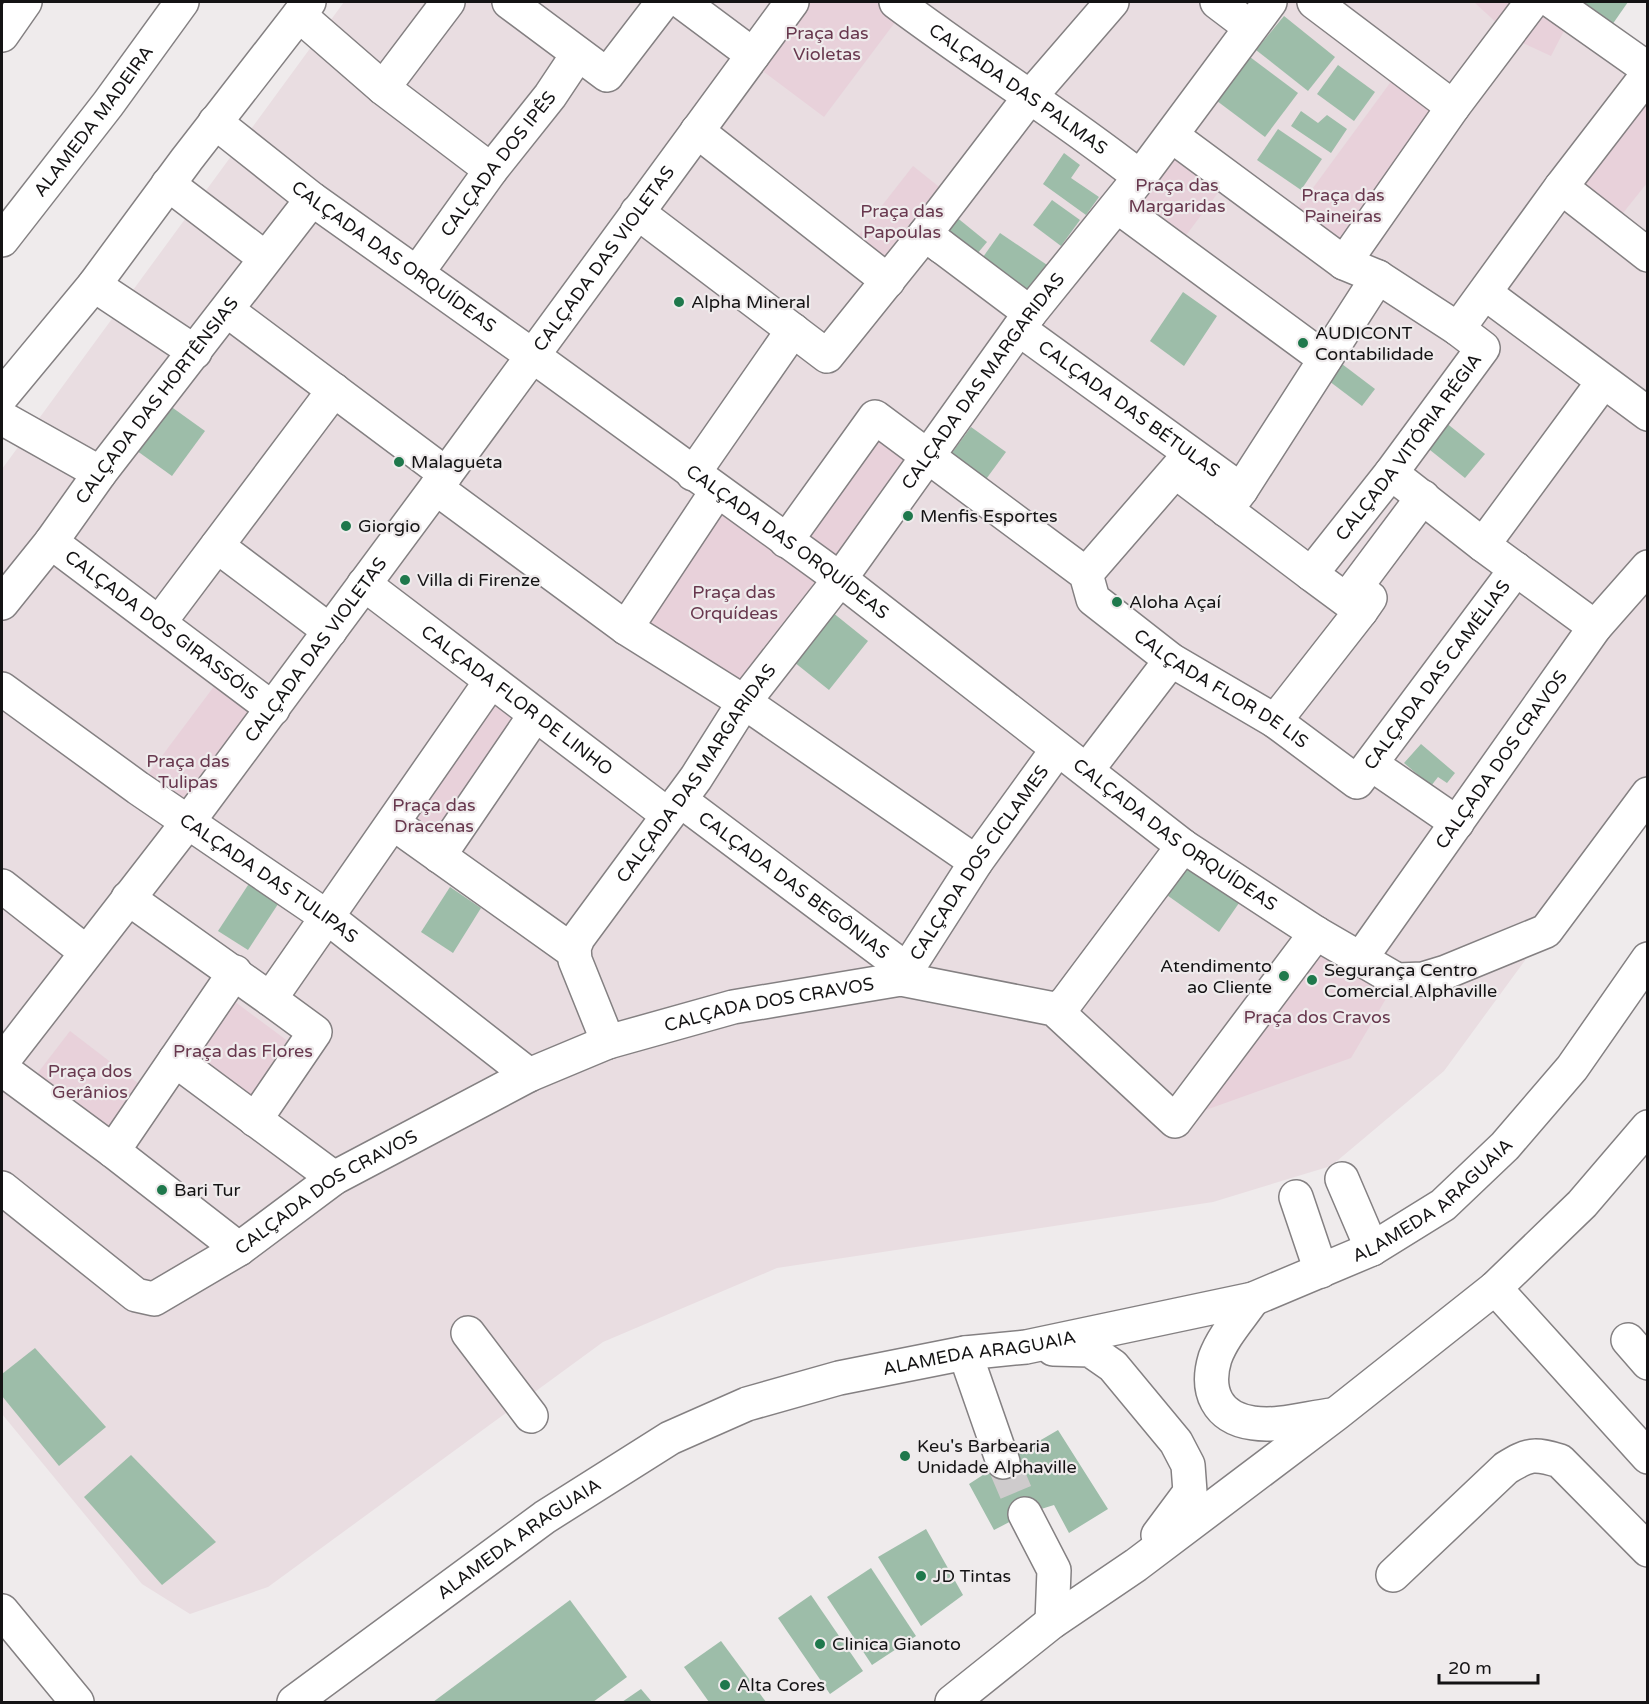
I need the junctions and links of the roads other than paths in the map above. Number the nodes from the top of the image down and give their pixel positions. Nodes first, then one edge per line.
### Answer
1 (26, 2) edge
2 (182, 2) edge
3 (448, 2) edge
4 (509, 2) edge
5 (663, 2) edge
6 (682, 2) edge
7 (792, 2) edge
8 (896, 2) edge
9 (1112, 2) edge
10 (1217, 2) edge
11 (1270, 2) edge
12 (1314, 2) edge
13 (1532, 2) edge
14 (1553, 2) edge
15 (304, 8) edge
16 (1251, 27) junction
17 (2, 34) edge
18 (578, 54) junction
19 (753, 55) junction
20 (1647, 69) edge
21 (1647, 74) edge
22 (382, 88) junction
23 (1029, 98) junction
24 (1453, 107) junction
25 (215, 122) junction
26 (697, 131) junction
27 (1179, 141) dead end
28 (491, 170) junction
29 (1140, 177) junction
30 (168, 184) junction
31 (1561, 187) junction
32 (312, 199) junction
33 (637, 212) junction
34 (1125, 212) dead end
35 (925, 234) junction
36 (2, 240) edge
37 (1647, 255) edge
38 (265, 258) junction
39 (1344, 263) junction
40 (417, 273) junction
41 (1378, 277) junction
42 (888, 281) junction
43 (94, 285) junction
44 (1485, 293) junction
45 (228, 310) junction
46 (1024, 321) junction
47 (793, 330) junction
48 (1458, 330) junction
49 (195, 352) junction
50 (533, 356) junction
51 (1325, 359) junction
52 (1603, 382) junction
53 (334, 390) junction
54 (2, 396) edge
55 (1647, 414) edge
56 (2, 418) edge
57 (928, 457) junction
58 (1184, 462) junction
59 (100, 473) junction
60 (1391, 473) junction
61 (441, 481) junction
62 (705, 483) junction
63 (1423, 497) junction
64 (1234, 500) junction
65 (786, 541) junction
66 (51, 542) junction
67 (1483, 545) junction
68 (217, 546) junction
69 (1647, 567) edge
70 (1516, 569) junction
71 (1086, 574) junction
72 (1311, 574) junction
73 (840, 579) junction
74 (364, 584) junction
75 (2, 603) edge
76 (1361, 611) junction
77 (159, 623) junction
78 (1595, 627) junction
79 (626, 628) junction
80 (330, 631) junction
81 (1171, 660) junction
82 (491, 681) junction
83 (2, 689) edge
84 (744, 702) junction
85 (273, 709) junction
86 (535, 715) junction
87 (1275, 721) junction
88 (1058, 750) junction
89 (1086, 770) junction
90 (1364, 773) junction
91 (1647, 794) edge
92 (674, 808) junction
93 (188, 822) junction
94 (1457, 823) junction
95 (393, 824) junction
96 (1183, 846) junction
97 (439, 856) junction
98 (976, 862) junction
99 (2, 886) edge
100 (129, 898) junction
101 (327, 917) junction
102 (1316, 933) junction
103 (86, 952) junction
104 (574, 952) junction
105 (1361, 958) junction
106 (1642, 971) edge
107 (235, 972) junction
108 (904, 975) junction
109 (270, 999) junction
110 (1054, 1009) junction
111 (608, 1042) junction
112 (4, 1057) edge
113 (175, 1060) junction
114 (529, 1075) junction
115 (255, 1120) junction
116 (1647, 1127) edge
117 (113, 1151) junction
118 (334, 1178) junction
119 (1342, 1179) dead end
120 (2, 1188) edge
121 (1296, 1197) dead end
122 (239, 1249) junction
123 (1372, 1249) junction
124 (1321, 1271) junction
125 (1495, 1288) junction
126 (1253, 1299) junction
127 (468, 1333) dead end
128 (1026, 1347) junction
129 (965, 1353) junction
130 (1336, 1414) junction
131 (531, 1416) dead end
132 (1647, 1457) edge
133 (1003, 1462) tunnel mouth
134 (1025, 1514) tunnel mouth
135 (1647, 1550) edge
136 (1136, 1565) junction
137 (1392, 1575) dead end
138 (2, 1611) edge
139 (1052, 1622) junction
140 (958, 1700) edge
141 (75, 1702) edge
142 (294, 1702) edge

1 - 17 street
2 - 36 street, ALAMEDA MADEIRA
3 - 22 street
4 - 18 street
5 - 18 street
6 - 19 street
7 - 19 street, CALÇADA DAS VIOLETAS
8 - 23 street, CALÇADA DAS PALMAS
9 - 23 street
10 - 16 street
11 - 16 street, CALÇADA DAS MARGARIDAS
12 - 24 street
13 - 24 street
14 - 20 street
15 - 22 street
15 - 25 street
16 - 29 street, CALÇADA DAS MARGARIDAS
18 - 28 street, CALÇADA DOS IPÊS
19 - 26 street, CALÇADA DAS VIOLETAS
21 - 31 street, CALÇADA VITÓRIA RÉGIA
22 - 28 street
23 - 29 street, CALÇADA DAS PALMAS
23 - 35 street
24 - 39 street
25 - 30 street
25 - 32 street, CALÇADA DAS ORQUÍDEAS
26 - 33 street, CALÇADA DAS VIOLETAS
26 - 42 street
27 - 39 street
28 - 40 street, CALÇADA DOS IPÊS
29 - 46 street, CALÇADA DAS MARGARIDAS
30 - 38 street
30 - 43 street
31 - 37 street
31 - 44 street, CALÇADA VITÓRIA RÉGIA
32 - 38 street, CALÇADA DAS HORTÊNSIAS
32 - 40 street, CALÇADA DAS ORQUÍDEAS
33 - 47 street
33 - 50 street, CALÇADA DAS VIOLETAS
34 - 51 street
35 - 42 street
35 - 46 street, CALÇADA DAS BÉTULAS
38 - 45 street, CALÇADA DAS HORTÊNSIAS
39 - 41 street
40 - 50 street, CALÇADA DAS ORQUÍDEAS
41 - 48 street
41 - 51 street
42 - 47 street
43 - 49 street
43 - 54 street
44 - 48 street, CALÇADA VITÓRIA RÉGIA
44 - 52 street
45 - 49 street, CALÇADA DAS HORTÊNSIAS
45 - 53 street
46 - 57 street, CALÇADA DAS MARGARIDAS
46 - 58 street, CALÇADA DAS BÉTULAS
47 - 62 street
48 - 60 street, CALÇADA VITÓRIA RÉGIA
49 - 59 street, CALÇADA DAS HORTÊNSIAS
50 - 61 street, CALÇADA DAS VIOLETAS
50 - 62 street, CALÇADA DAS ORQUÍDEAS
51 - 64 street
52 - 55 street
52 - 67 street
53 - 61 street
53 - 68 street
56 - 59 street
57 - 65 street
57 - 71 street
57 - 73 street, CALÇADA DAS MARGARIDAS
58 - 64 street, CALÇADA DAS BÉTULAS
58 - 71 street
59 - 66 street, CALÇADA DAS HORTÊNSIAS
60 - 63 street
60 - 72 street, CALÇADA VITÓRIA RÉGIA
61 - 74 street, CALÇADA DAS VIOLETAS
61 - 79 street
62 - 65 street, CALÇADA DAS ORQUÍDEAS
62 - 79 street
63 - 67 street
63 - 76 street
64 - 72 street, CALÇADA DAS BÉTULAS
65 - 73 street, CALÇADA DAS ORQUÍDEAS
66 - 75 street, CALÇADA DAS HORTÊNSIAS
66 - 77 street, CALÇADA DOS GIRASSÓIS
67 - 70 street
68 - 77 street
68 - 80 street
69 - 78 street, CALÇADA DOS CRAVOS
70 - 78 street
70 - 90 street, CALÇADA DAS CAMÉLIAS
71 - 81 street, CALÇADA FLOR DE LIS
72 - 76 street
73 - 84 street, CALÇADA DAS MARGARIDAS
73 - 88 street, CALÇADA DAS ORQUÍDEAS
74 - 80 street, CALÇADA DAS VIOLETAS
74 - 82 street, CALÇADA FLOR DE LINHO
76 - 87 street
77 - 85 street, CALÇADA DOS GIRASSÓIS
78 - 94 street, CALÇADA DOS CRAVOS
79 - 84 street
80 - 85 street, CALÇADA DAS VIOLETAS
81 - 87 street, CALÇADA FLOR DE LIS
81 - 89 street
82 - 86 street, CALÇADA FLOR DE LINHO
82 - 95 street
83 - 93 street, CALÇADA DAS TULIPAS
84 - 92 street, CALÇADA DAS MARGARIDAS
84 - 98 street
85 - 93 street, CALÇADA DAS VIOLETAS
86 - 92 street, CALÇADA FLOR DE LINHO
86 - 97 street
87 - 90 street, CALÇADA FLOR DE LIS
88 - 89 street, CALÇADA DAS ORQUÍDEAS
88 - 98 street, CALÇADA DOS CICLAMES
89 - 96 street, CALÇADA DAS ORQUÍDEAS
90 - 94 street, CALÇADA FLOR DE LIS
91 - 105 street, CALÇADA DAS ORQUÍDEAS
92 - 104 street, CALÇADA DAS MARGARIDAS
92 - 108 street, CALÇADA DAS BEGÔNIAS
93 - 100 street, CALÇADA DAS VIOLETAS
93 - 101 street, CALÇADA DAS TULIPAS
94 - 105 street, CALÇADA DOS CRAVOS
95 - 97 street
95 - 101 street
96 - 102 street, CALÇADA DAS ORQUÍDEAS
96 - 110 street
97 - 104 street
98 - 108 street, CALÇADA DOS CICLAMES
99 - 103 street
100 - 103 street, CALÇADA DAS VIOLETAS
100 - 107 street
101 - 109 street
101 - 114 street, CALÇADA DAS TULIPAS
102 - 105 street, CALÇADA DAS ORQUÍDEAS
102 - 110 street
103 - 112 street, CALÇADA DAS VIOLETAS
104 - 111 street
106 - 123 street, ALAMEDA ARAGUAIA
107 - 109 street
107 - 113 street
108 - 110 street, CALÇADA DOS CRAVOS
108 - 111 street, CALÇADA DOS CRAVOS
109 - 115 street
111 - 114 street, CALÇADA DOS CRAVOS
112 - 117 street
113 - 115 street
113 - 117 street
114 - 118 street, CALÇADA DOS CRAVOS
115 - 118 street
116 - 125 street
117 - 122 street
118 - 122 street, CALÇADA DOS CRAVOS
119 - 123 street
120 - 122 street, CALÇADA DOS CRAVOS
121 - 124 street
123 - 124 street, ALAMEDA ARAGUAIA
124 - 126 street, ALAMEDA ARAGUAIA
125 - 130 street
125 - 132 street
126 - 128 street, ALAMEDA ARAGUAIA
126 - 130 street
127 - 131 street
128 - 129 street, ALAMEDA ARAGUAIA
128 - 136 street
129 - 133 street
129 - 142 street, ALAMEDA ARAGUAIA
130 - 136 street
134 - 139 street
135 - 137 street
136 - 139 street
138 - 141 street
139 - 140 street

